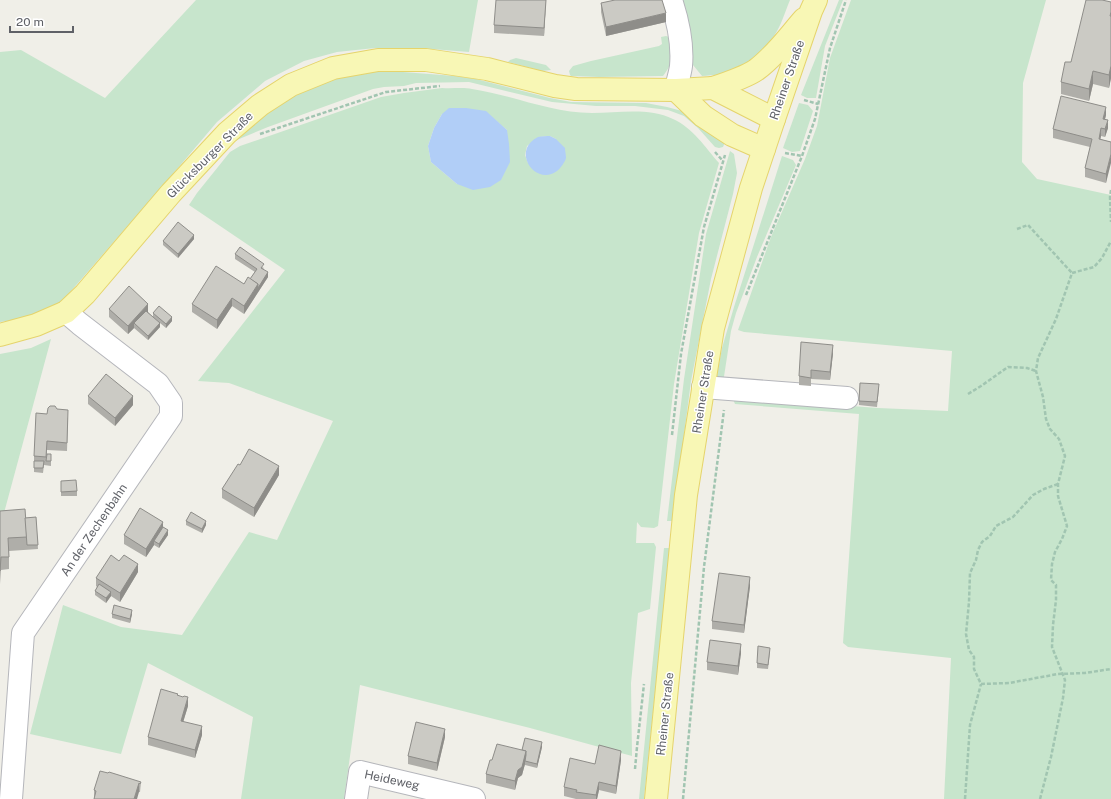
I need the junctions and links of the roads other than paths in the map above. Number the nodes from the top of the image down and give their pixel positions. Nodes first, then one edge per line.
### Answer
1 (671, 0) edge
2 (813, 5) edge
3 (713, 88) junction
4 (676, 90) junction
5 (774, 119) junction
6 (764, 149) junction
7 (66, 312) junction
8 (0, 335) edge
9 (704, 387) junction
10 (847, 398) dead end
11 (11, 799) edge
12 (356, 799) edge
13 (474, 799) edge
14 (656, 799) edge

1 - 4 street
2 - 3 main road
2 - 5 main road, Rheiner Straße
3 - 4 main road, Glücksburger Straße
3 - 5 main road, Glücksburger Straße
4 - 6 main road
4 - 7 main road, Glücksburger Straße
5 - 6 main road, Rheiner Straße
6 - 9 main road, Rheiner Straße
7 - 8 main road, Glücksburger Straße
7 - 11 street, An der Zechenbahn
9 - 10 street
9 - 14 main road, Rheiner Straße
12 - 13 street, Heideweg

